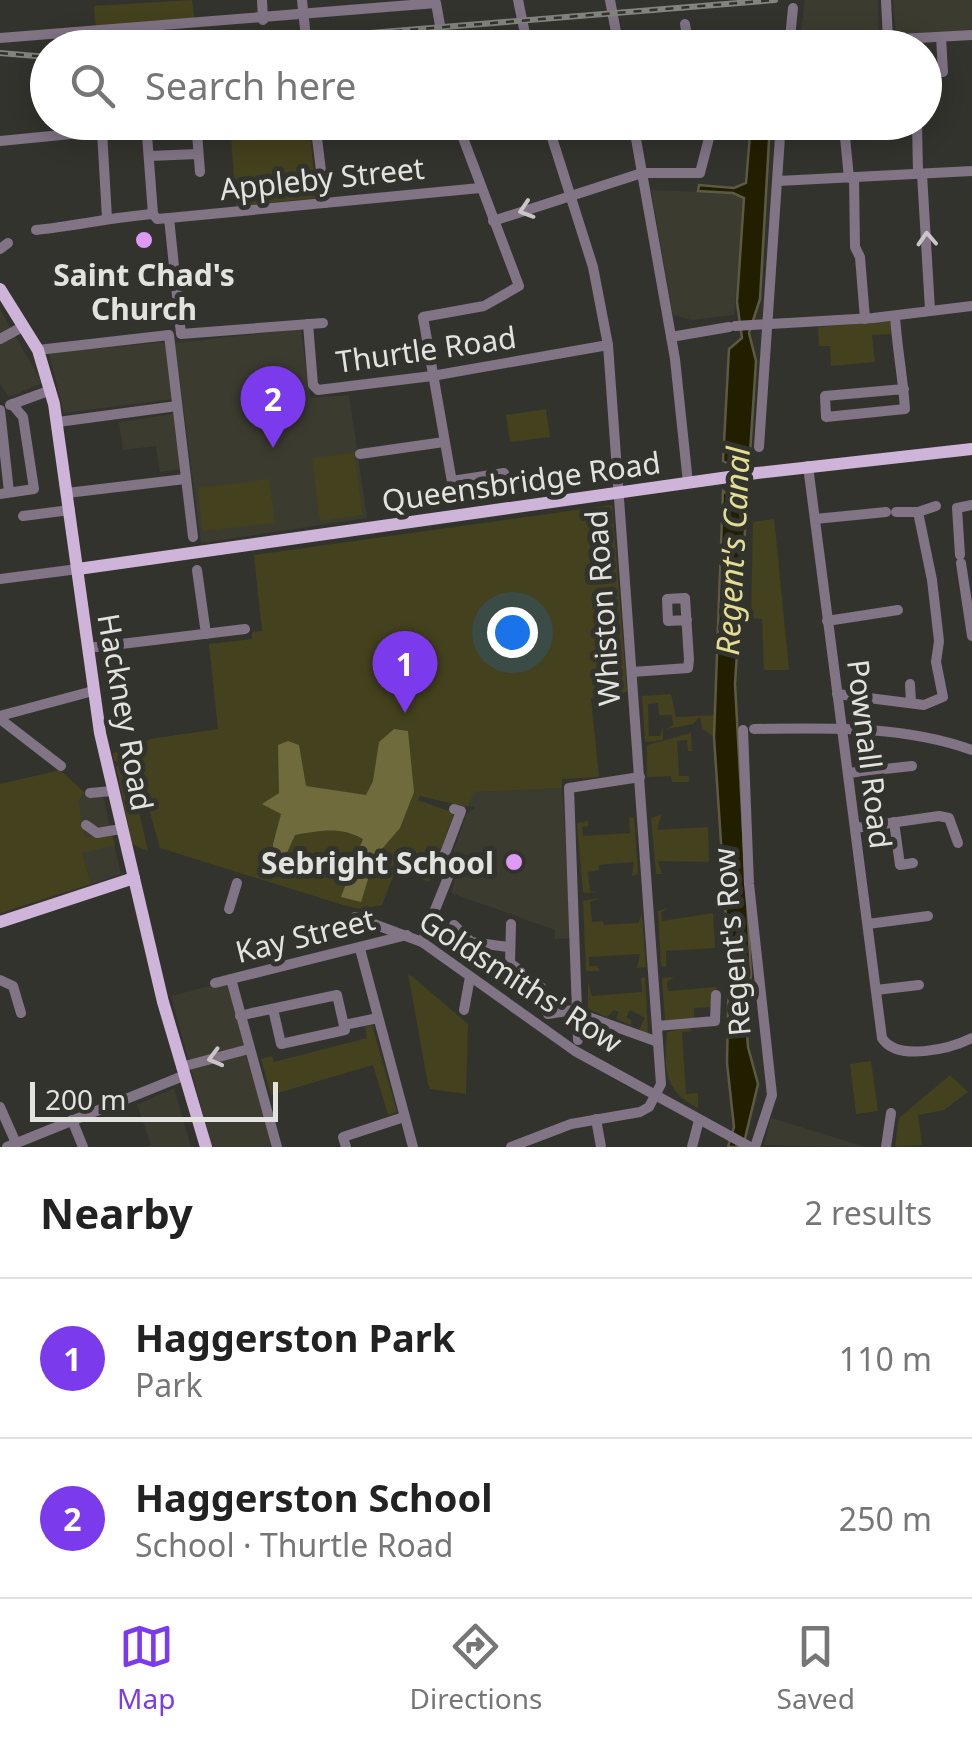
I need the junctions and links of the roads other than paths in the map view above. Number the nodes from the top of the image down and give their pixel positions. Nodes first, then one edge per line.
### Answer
1 (262, 0) edge
2 (302, 0) edge
3 (518, 0) edge
4 (610, 0) edge
5 (886, 0) edge
6 (793, 8) dead end
7 (303, 16) junction
8 (262, 20) junction
9 (685, 24) dead end
10 (139, 30) edge
11 (305, 30) edge
12 (441, 30) edge
13 (524, 30) edge
14 (616, 30) edge
15 (686, 30) edge
16 (795, 30) edge
17 (888, 30) edge
18 (30, 36) edge
19 (972, 36) edge
20 (942, 37) edge
21 (0, 38) edge
22 (30, 138) edge
23 (103, 140) edge
24 (148, 140) edge
25 (197, 140) edge
26 (317, 140) edge
27 (463, 140) edge
28 (554, 140) edge
29 (636, 140) edge
30 (709, 140) edge
31 (780, 140) edge
32 (846, 140) edge
33 (918, 140) edge
34 (0, 141) edge
35 (198, 154) junction
36 (149, 156) junction
37 (972, 171) edge
38 (200, 172) dead end
39 (642, 173) junction
40 (920, 174) junction
41 (852, 178) junction
42 (778, 181) junction
43 (480, 188) junction
44 (571, 195) junction
45 (325, 203) junction
46 (153, 214) junction
47 (107, 218) junction
48 (168, 218) junction
49 (494, 221) junction
50 (36, 230) dead end
51 (0, 290) edge
52 (972, 306) edge
53 (930, 310) junction
54 (895, 316) junction
55 (865, 319) junction
56 (322, 323) dead end
57 (308, 324) junction
58 (767, 325) junction
59 (24, 326) junction
60 (175, 335) junction
61 (671, 337) junction
62 (0, 339) edge
63 (608, 345) junction
64 (38, 350) junction
65 (432, 376) junction
66 (904, 389) junction
67 (50, 390) junction
68 (12, 404) junction
69 (176, 406) junction
70 (0, 410) edge
71 (58, 422) junction
72 (444, 442) junction
73 (759, 447) dead end
74 (972, 450) edge
75 (360, 454) dead end
76 (808, 466) junction
77 (504, 472) dead end
78 (185, 479) junction
79 (452, 481) junction
80 (695, 482) junction
81 (618, 492) junction
82 (4, 493) edge
83 (68, 493) junction
84 (455, 499) dead end
85 (972, 504) edge
86 (936, 506) dead end
87 (70, 510) junction
88 (918, 512) junction
89 (23, 516) dead end
90 (815, 519) junction
91 (193, 537) dead end
92 (78, 568) junction
93 (197, 570) dead end
94 (0, 580) edge
95 (969, 595) edge
96 (898, 610) dead end
97 (686, 620) dead end
98 (827, 621) junction
99 (245, 629) dead end
100 (206, 634) junction
101 (972, 636) edge
102 (88, 648) junction
103 (632, 672) junction
104 (910, 684) dead end
105 (93, 691) junction
106 (838, 694) junction
107 (918, 704) junction
108 (0, 717) edge
109 (841, 728) junction
110 (972, 750) edge
111 (61, 766) dead end
112 (912, 766) dead end
113 (848, 774) junction
114 (640, 777) junction
115 (112, 792) junction
116 (90, 794) dead end
117 (454, 809) dead end
118 (894, 822) junction
119 (86, 825) dead end
120 (854, 828) junction
121 (121, 829) junction
122 (958, 843) dead end
123 (914, 863) dead end
124 (134, 878) junction
125 (237, 883) dead end
126 (229, 909) dead end
127 (355, 916) dead end
128 (928, 916) dead end
129 (0, 922) edge
130 (511, 924) dead end
131 (868, 924) junction
132 (454, 925) dead end
133 (407, 935) junction
134 (422, 942) junction
135 (508, 946) junction
136 (360, 950) junction
137 (470, 977) junction
138 (231, 979) junction
139 (4, 980) edge
140 (215, 983) dead end
141 (919, 985) dead end
142 (876, 990) junction
143 (716, 995) dead end
144 (272, 1009) junction
145 (464, 1010) dead end
146 (580, 1011) junction
147 (21, 1013) dead end
148 (240, 1016) junction
149 (378, 1018) junction
150 (344, 1025) junction
151 (657, 1026) junction
152 (972, 1038) edge
153 (578, 1040) dead end
154 (658, 1042) junction
155 (249, 1050) junction
156 (182, 1072) junction
157 (657, 1096) junction
158 (0, 1107) edge
159 (891, 1112) dead end
160 (404, 1117) junction
161 (596, 1119) junction
162 (72, 1120) junction
163 (699, 1120) junction
164 (18, 1145) edge
165 (751, 1146) edge
166 (83, 1147) edge
167 (206, 1147) edge
168 (277, 1147) edge
169 (346, 1147) edge
170 (413, 1147) edge
171 (510, 1147) edge
172 (601, 1147) edge
173 (692, 1147) edge
174 (886, 1147) edge

1 - 8 street
2 - 7 street
3 - 13 street
4 - 14 street
5 - 17 street
6 - 16 street
7 - 8 street
7 - 11 street
7 - 12 street
8 - 10 street
9 - 15 street
18 - 21 street
19 - 20 street
22 - 34 street
23 - 47 street
24 - 36 street
25 - 35 street
26 - 45 street
27 - 43 street
28 - 44 street, Whiston Road
29 - 39 street
30 - 39 street
31 - 42 street
32 - 41 street
33 - 40 street
35 - 36 street
35 - 38 street
36 - 46 street
37 - 40 street
39 - 44 street
39 - 61 street
40 - 41 street
53 -> 40 street
41 - 42 street
41 - 55 street
42 - 58 street
43 - 45 street, Appleby Street
43 - 49 street
44 -> 49 street
44 - 63 street, Whiston Road
45 - 48 street, Appleby Street
46 - 47 street
46 - 48 street
47 - 50 street
48 - 60 street
49 - 65 street
51 - 59 main road, Hackney Road
52 - 53 street
53 - 54 street
54 - 55 street
54 - 66 street
55 - 58 street
56 - 57 street
57 - 60 street
57 - 65 street, Thurtle Road
58 - 61 street
58 - 73 street
59 - 62 street
59 - 64 main road, Hackney Road
60 - 64 street
60 - 69 street
61 - 80 street
63 - 65 street, Thurtle Road
63 - 81 street, Whiston Road
64 - 67 main road, Hackney Road
65 - 72 street
66 - 66 street
67 - 68 street
67 - 71 main road, Hackney Road
68 - 70 street
68 - 82 street
69 - 71 street
69 - 78 street
70 - 82 street
71 - 83 main road, Hackney Road
72 - 75 street
72 - 79 street
74 - 76 main road, Queensbridge Road
76 - 80 main road, Queensbridge Road
76 - 90 street, Pownall Road
77 - 79 street
78 - 83 street
78 - 91 street
79 - 84 street
80 - 81 main road, Queensbridge Road
81 - 92 main road, Queensbridge Road
81 - 103 street, Whiston Road
83 - 87 main road, Hackney Road
85 - 95 street
86 - 88 street
87 - 89 street
87 - 92 main road, Hackney Road
88 - 90 street
88 - 107 street
90 - 98 street, Pownall Road
92 - 94 street
92 - 102 main road, Hackney Road
93 - 100 street
95 - 101 street
96 - 98 street
97 - 103 street
98 - 106 street, Pownall Road
99 - 100 street
100 - 102 street
102 - 105 main road, Hackney Road
103 - 114 street, Whiston Road
104 - 107 street
105 - 108 street
105 - 115 main road, Hackney Road
106 - 107 street
106 - 109 street, Pownall Road
108 - 111 street
109 - 110 street
109 - 113 street, Pownall Road
109 - 165 street, Regent's Row
112 - 113 street
113 - 120 street, Pownall Road
114 - 146 street
114 - 151 street, Whiston Road
115 - 116 street
115 - 121 main road, Hackney Road
117 - 134 street
118 - 120 street
118 - 122 street
118 - 123 street
119 - 121 street
120 - 131 street, Pownall Road
121 - 124 main road, Hackney Road
124 - 129 main road
124 - 156 main road, Hackney Road
125 - 126 street
127 - 133 street, Goldsmiths' Row
128 - 131 street
130 - 135 street
131 - 142 street, Pownall Road
132 - 135 street
133 - 134 street, Goldsmiths' Row
133 - 136 street, Kay Street
134 - 137 street, Goldsmiths' Row
135 - 146 street
136 - 138 street, Kay Street
136 - 149 street
137 - 145 street
137 - 157 street, Goldsmiths' Row
138 - 140 street, Kay Street
138 - 148 street
139 - 147 street
141 - 142 street
142 - 152 street, Pownall Road
143 - 151 street
144 - 148 street
144 - 150 street
144 - 150 street
146 - 153 street
146 - 154 street
148 - 155 street
149 - 150 street
149 - 160 street
151 - 154 street, Whiston Road
154 - 157 street, Whiston Road
155 -> 156 street
155 - 168 street
156 - 162 street
156 - 167 main road, Hackney Road
157 - 161 street
157 - 163 street, Goldsmiths' Row
158 - 164 street
159 - 174 street
160 - 169 street
160 - 170 street
161 - 171 street
161 - 172 street
162 - 164 street
162 - 166 street
163 - 165 street, Goldsmiths' Row
163 - 173 street

